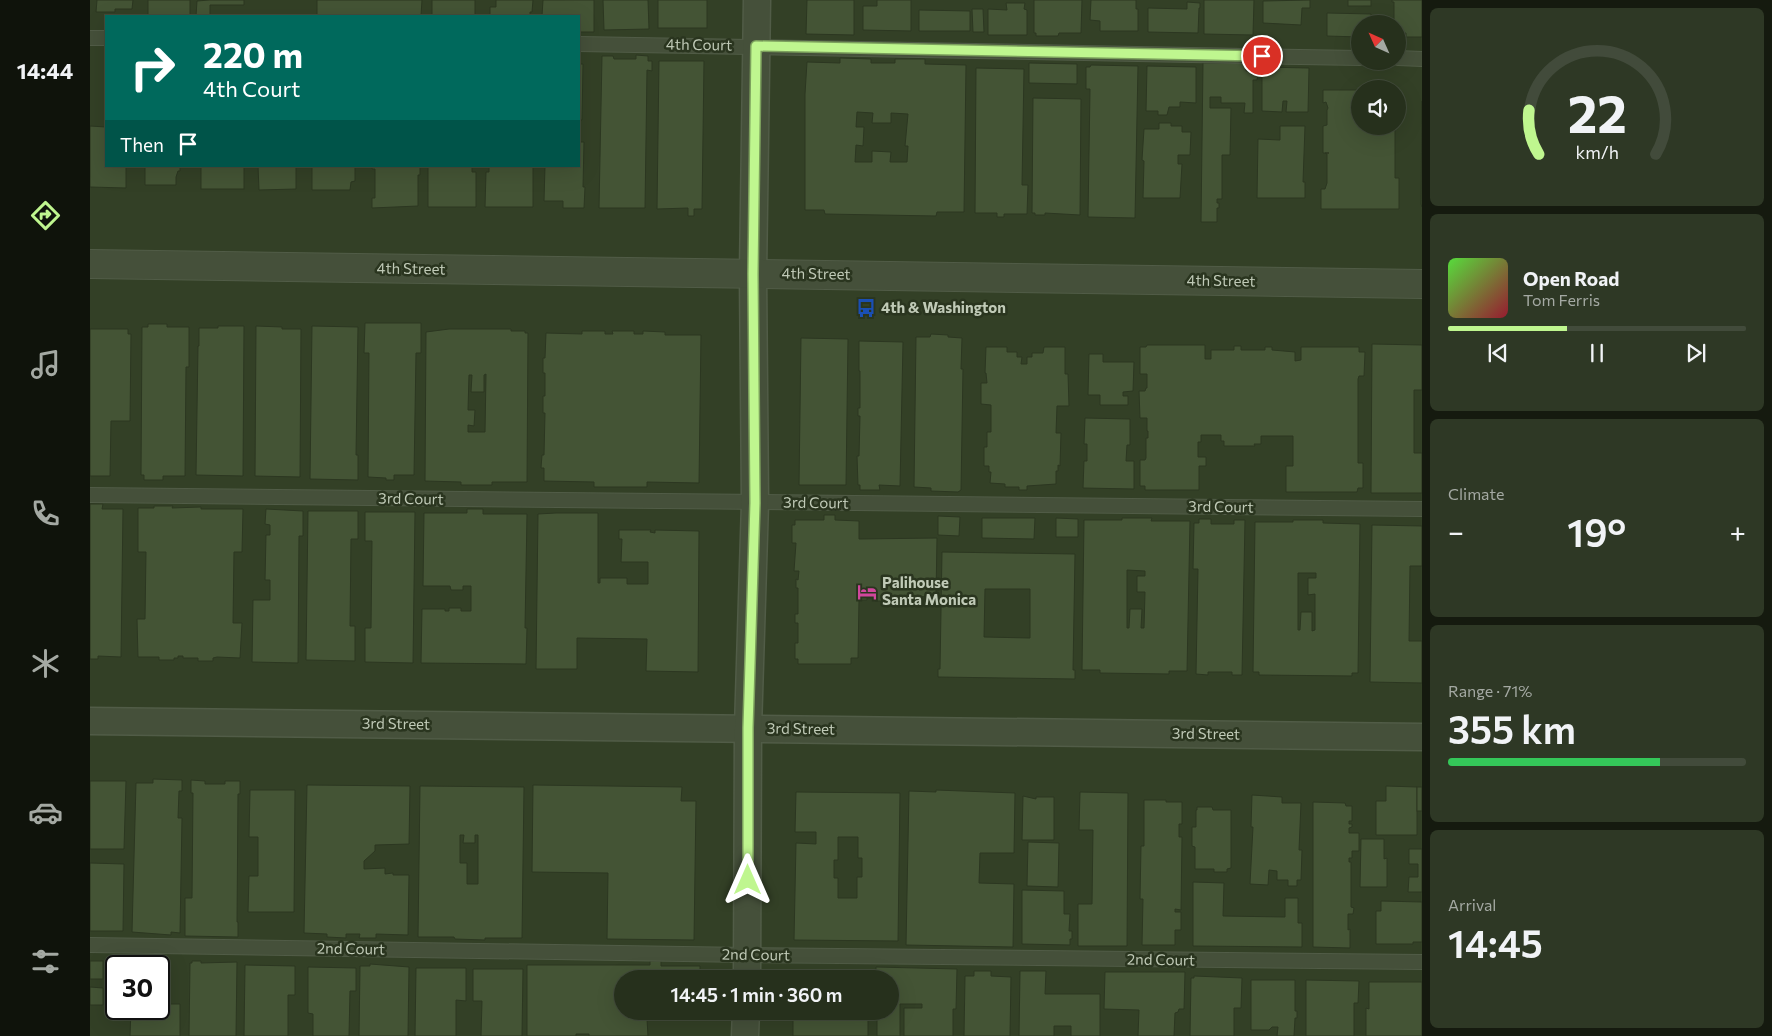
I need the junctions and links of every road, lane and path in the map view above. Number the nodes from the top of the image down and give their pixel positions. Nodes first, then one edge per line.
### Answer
1 (757, 0) edge
2 (90, 38) edge
3 (105, 38) edge
4 (580, 44) edge
5 (756, 46) junction
6 (1351, 58) edge
7 (1406, 58) edge
8 (1422, 59) edge
9 (90, 264) edge
10 (753, 274) junction
11 (1422, 284) edge
12 (90, 496) edge
13 (755, 503) junction
14 (1422, 509) edge
15 (90, 721) edge
16 (748, 728) junction
17 (1422, 737) edge
18 (90, 945) edge
19 (1422, 962) edge
20 (747, 967) edge
21 (746, 1020) edge
22 (745, 1036) edge

1 - 5 street
2 - 3 lane
4 - 5 lane, 4th Court
5 - 6 lane, 4th Court
5 - 10 street
7 - 8 lane
9 - 10 street, 4th Street
10 - 11 street, 4th Street
10 - 13 street
12 - 13 lane, 3rd Court
13 - 14 lane, 3rd Court
13 - 16 street
15 - 16 street, 3rd Street
16 - 17 street, 3rd Street
16 - 20 street
18 - 20 lane, 2nd Court
19 - 20 lane, 2nd Court
21 - 22 street

